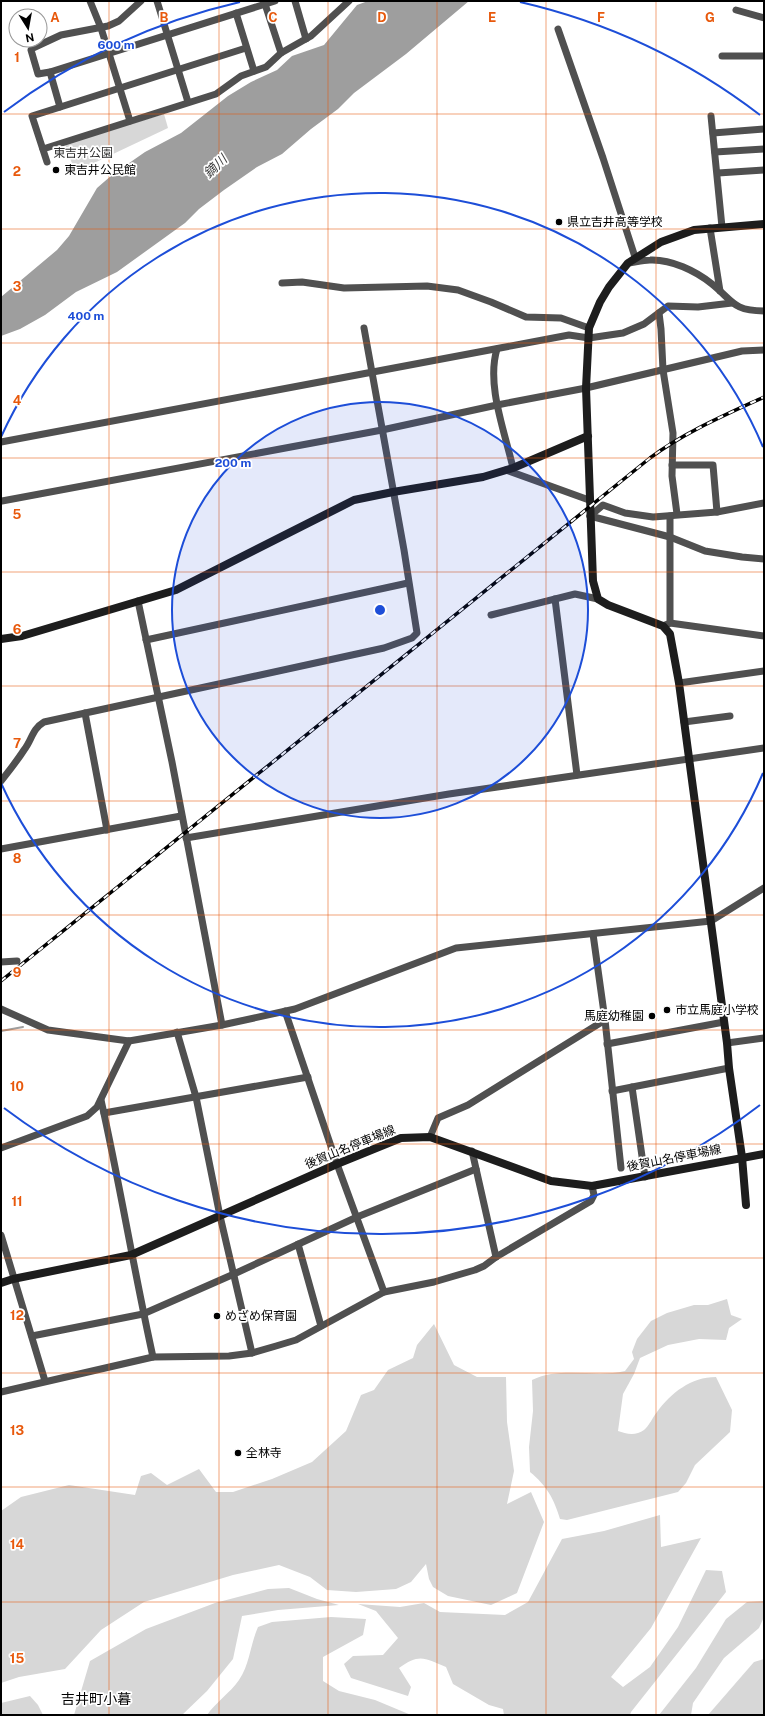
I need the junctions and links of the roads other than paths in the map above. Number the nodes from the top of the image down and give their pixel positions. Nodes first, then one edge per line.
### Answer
1 (90, 1) edge
2 (141, 1) edge
3 (157, 1) edge
4 (275, 1) edge
5 (294, 1) edge
6 (349, 1) edge
7 (264, 2) edge
8 (736, 10) dead end
9 (236, 13) junction
10 (764, 18) edge
11 (101, 28) junction
12 (558, 28) dead end
13 (167, 35) junction
14 (306, 39) junction
15 (246, 48) junction
16 (109, 53) junction
17 (281, 53) junction
18 (722, 56) dead end
19 (764, 56) edge
20 (178, 69) junction
21 (254, 71) junction
22 (50, 72) junction
23 (121, 88) junction
24 (188, 102) junction
25 (60, 107) junction
26 (711, 116) dead end
27 (130, 121) junction
28 (764, 129) edge
29 (713, 133) junction
30 (43, 149) junction
31 (764, 149) edge
32 (715, 152) junction
33 (47, 162) dead end
34 (764, 170) edge
35 (718, 172) junction
36 (764, 224) edge
37 (722, 227) junction
38 (710, 228) junction
39 (632, 260) junction
40 (282, 284) dead end
41 (720, 291) junction
42 (732, 303) junction
43 (764, 311) edge
44 (659, 312) junction
45 (364, 328) dead end
46 (589, 328) junction
47 (589, 338) junction
48 (497, 349) junction
49 (764, 350) edge
50 (663, 370) junction
51 (371, 372) junction
52 (586, 388) junction
53 (497, 405) junction
54 (382, 430) junction
55 (588, 436) junction
56 (1, 442) edge
57 (672, 466) junction
58 (509, 469) junction
59 (393, 492) junction
60 (589, 500) junction
61 (2, 501) edge
62 (764, 503) edge
63 (717, 512) junction
64 (590, 516) junction
65 (674, 516) junction
66 (670, 537) junction
67 (764, 559) edge
68 (408, 583) junction
69 (555, 599) junction
70 (598, 599) junction
71 (138, 601) junction
72 (491, 615) dead end
73 (667, 625) junction
74 (764, 636) edge
75 (1, 639) edge
76 (146, 640) junction
77 (764, 670) edge
78 (679, 683) junction
79 (158, 698) junction
80 (85, 713) junction
81 (730, 716) dead end
82 (684, 722) junction
83 (764, 748) edge
84 (689, 759) junction
85 (577, 775) junction
86 (1, 781) edge
87 (181, 816) junction
88 (107, 830) junction
89 (186, 838) junction
90 (1, 848) edge
91 (764, 888) edge
92 (710, 921) junction
93 (593, 934) junction
94 (17, 961) dead end
95 (1, 962) edge
96 (1, 1009) edge
97 (285, 1011) junction
98 (605, 1020) junction
99 (724, 1022) junction
100 (222, 1025) junction
101 (176, 1032) junction
102 (764, 1038) edge
103 (129, 1041) junction
104 (727, 1043) junction
105 (607, 1044) junction
106 (728, 1068) junction
107 (308, 1077) junction
108 (632, 1087) junction
109 (612, 1090) junction
110 (196, 1097) junction
111 (101, 1100) junction
112 (104, 1113) junction
113 (430, 1137) junction
114 (1, 1148) edge
115 (472, 1151) junction
116 (764, 1154) edge
117 (742, 1158) junction
118 (337, 1164) junction
119 (622, 1168) dead end
120 (476, 1170) junction
121 (645, 1177) junction
122 (592, 1186) junction
123 (746, 1205) dead end
124 (220, 1216) junction
125 (357, 1217) junction
126 (1, 1235) edge
127 (298, 1244) junction
128 (131, 1255) junction
129 (496, 1257) junction
130 (234, 1274) junction
131 (13, 1279) junction
132 (1, 1283) edge
133 (384, 1292) junction
134 (143, 1314) junction
135 (321, 1326) junction
136 (32, 1336) junction
137 (252, 1353) junction
138 (153, 1357) junction
139 (45, 1380) junction
140 (1, 1392) edge

1 - 11 street
2 - 11 street
3 - 13 street
4 - 7 street
5 - 14 street
6 - 14 street
7 - 9 street
7 - 17 street
8 - 10 street
9 - 13 street
9 - 15 street
11 - 16 street
11 - 22 street
12 - 39 street
13 - 16 street
13 - 20 street
14 - 17 street
15 - 20 street
15 - 21 street
16 - 22 street
16 - 23 street
17 - 21 street
18 - 19 street
20 - 23 street
20 - 24 street
21 - 24 street
22 - 25 street
23 - 25 street
23 - 27 street
24 - 27 street
25 - 30 street
26 - 29 street
27 - 30 street
28 - 29 street
29 - 32 street
30 - 33 street
31 - 32 street
32 - 35 street
34 - 35 street
35 - 37 street
36 - 37 street
37 - 38 street
38 - 39 street
38 - 41 street
39 - 41 street
39 - 46 street
40 - 46 street
41 - 42 street
42 - 43 street
42 - 44 street
44 - 47 street
44 - 50 street
45 - 51 street
46 - 47 street
47 - 48 street
47 - 52 street
48 - 51 street
48 - 53 street
49 - 50 street
50 - 52 street
50 - 57 street
51 - 54 street
51 - 56 street
52 - 53 street
52 - 55 street
53 - 54 street
53 - 58 street
54 - 59 street
54 - 61 street
55 - 58 street
55 - 60 street
57 - 63 street
57 - 65 street
58 - 59 street
58 - 60 street
59 - 68 street
59 - 71 street
60 - 64 street
62 - 63 street
63 - 65 street
64 - 65 street
64 - 66 street
64 - 70 street
65 - 66 street
66 - 67 street
66 - 73 street
68 - 76 street
68 - 79 street
69 - 70 street
69 - 72 street
69 - 85 street
70 - 73 street
71 - 75 street
71 - 76 street
73 - 74 street
73 - 78 street
76 - 79 street
77 - 78 street
78 - 82 street
79 - 80 street
79 - 87 street
80 - 86 street
80 - 88 street
81 - 82 street
82 - 84 street
83 - 84 street
84 - 85 street
84 - 92 street
85 - 89 street
87 - 88 street
87 - 89 street
88 - 90 street
89 - 100 street
91 - 92 street
92 - 93 street
92 - 99 street
93 - 97 street
93 - 98 street
94 - 95 street
96 - 103 street
97 - 100 street
97 - 107 street
98 - 105 street
98 - 113 street
99 - 104 street
99 - 105 street
100 - 101 street
101 - 103 street
101 - 110 street
102 - 104 street
103 - 111 street
104 - 106 street
105 - 109 street
106 - 108 street
106 - 117 street
107 - 110 street
107 - 118 street
108 - 109 street
108 - 121 street
109 - 119 street
110 - 112 street
110 - 124 street
111 - 112 street
111 - 114 street
112 - 128 street
113 - 115 street, 後賀山名停車場線
113 - 118 street, 後賀山名停車場線
115 - 120 street
115 - 122 street, 後賀山名停車場線
116 - 117 street, 後賀山名停車場線
117 - 121 street, 後賀山名停車場線
117 - 123 street
118 - 124 street, 後賀山名停車場線
118 - 125 street
120 - 125 street
120 - 129 street
121 - 122 street, 後賀山名停車場線
122 - 129 street
124 - 128 street, 後賀山名停車場線
124 - 130 street
125 - 127 street
125 - 133 street
126 - 131 street
127 - 130 street
127 - 135 street
128 - 131 street, 後賀山名停車場線
128 - 134 street
129 - 133 street
130 - 134 street
130 - 137 street
131 - 132 street, 後賀山名停車場線
131 - 136 street
133 - 135 street
134 - 136 street
134 - 138 street
135 - 137 street
136 - 139 street
137 - 138 street
138 - 139 street
139 - 140 street

